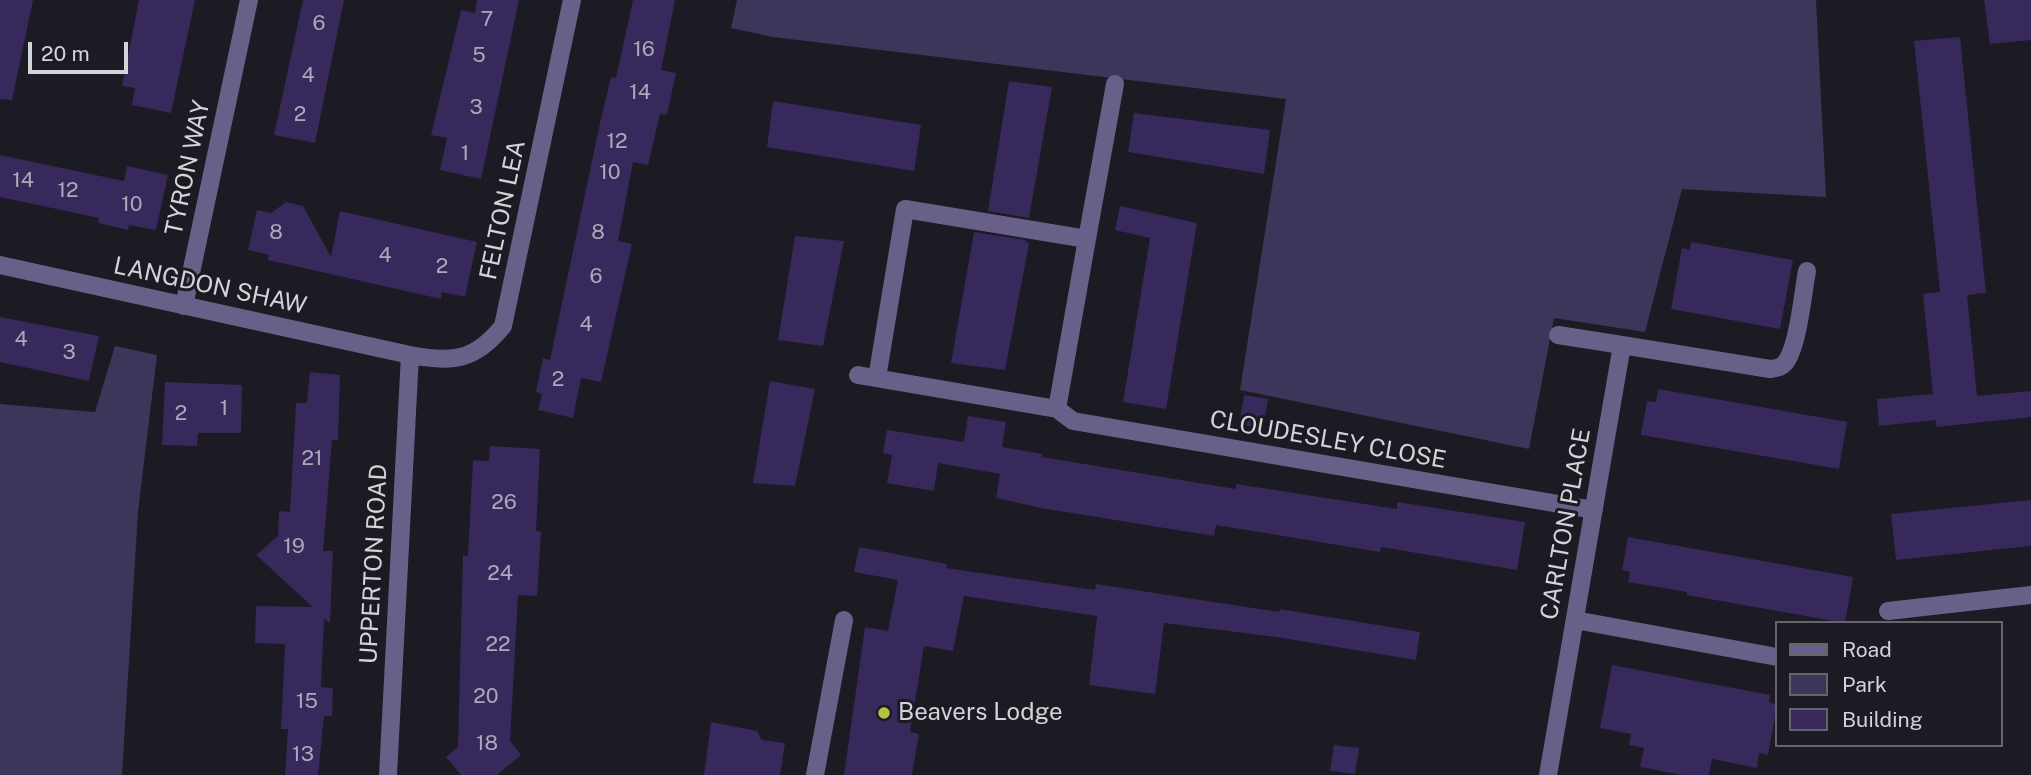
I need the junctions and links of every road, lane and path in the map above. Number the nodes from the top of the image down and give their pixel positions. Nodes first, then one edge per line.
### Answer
1 (249, 0) edge
2 (572, 0) edge
3 (1115, 84) dead end
4 (1087, 239) junction
5 (0, 265) edge
6 (1807, 271) dead end
7 (184, 306) junction
8 (1558, 335) dead end
9 (1622, 345) junction
10 (410, 355) junction
11 (858, 374) dead end
12 (877, 379) junction
13 (1057, 409) junction
14 (1594, 510) junction
15 (2031, 596) edge
16 (1888, 611) dead end
17 (844, 620) dead end
18 (1575, 620) junction
19 (1776, 657) edge
20 (388, 775) edge
21 (815, 775) edge
22 (1548, 775) edge

1 - 7 street, TYRON WAY
2 - 10 street, FELTON LEA
3 - 4 street
4 - 12 street
4 - 13 street
5 - 7 street, LANGDON SHAW
6 - 9 street
7 - 10 street, LANGDON SHAW
8 - 9 street
9 - 14 street, CARLTON PLACE
10 - 20 street, UPPERTON ROAD
11 - 12 street, CLOUDESLEY CLOSE
12 - 13 street, CLOUDESLEY CLOSE
13 - 14 street, CLOUDESLEY CLOSE
14 - 18 street, CARLTON PLACE
15 - 16 street
17 - 21 street
18 - 19 street
18 - 22 street, CARLTON PLACE

